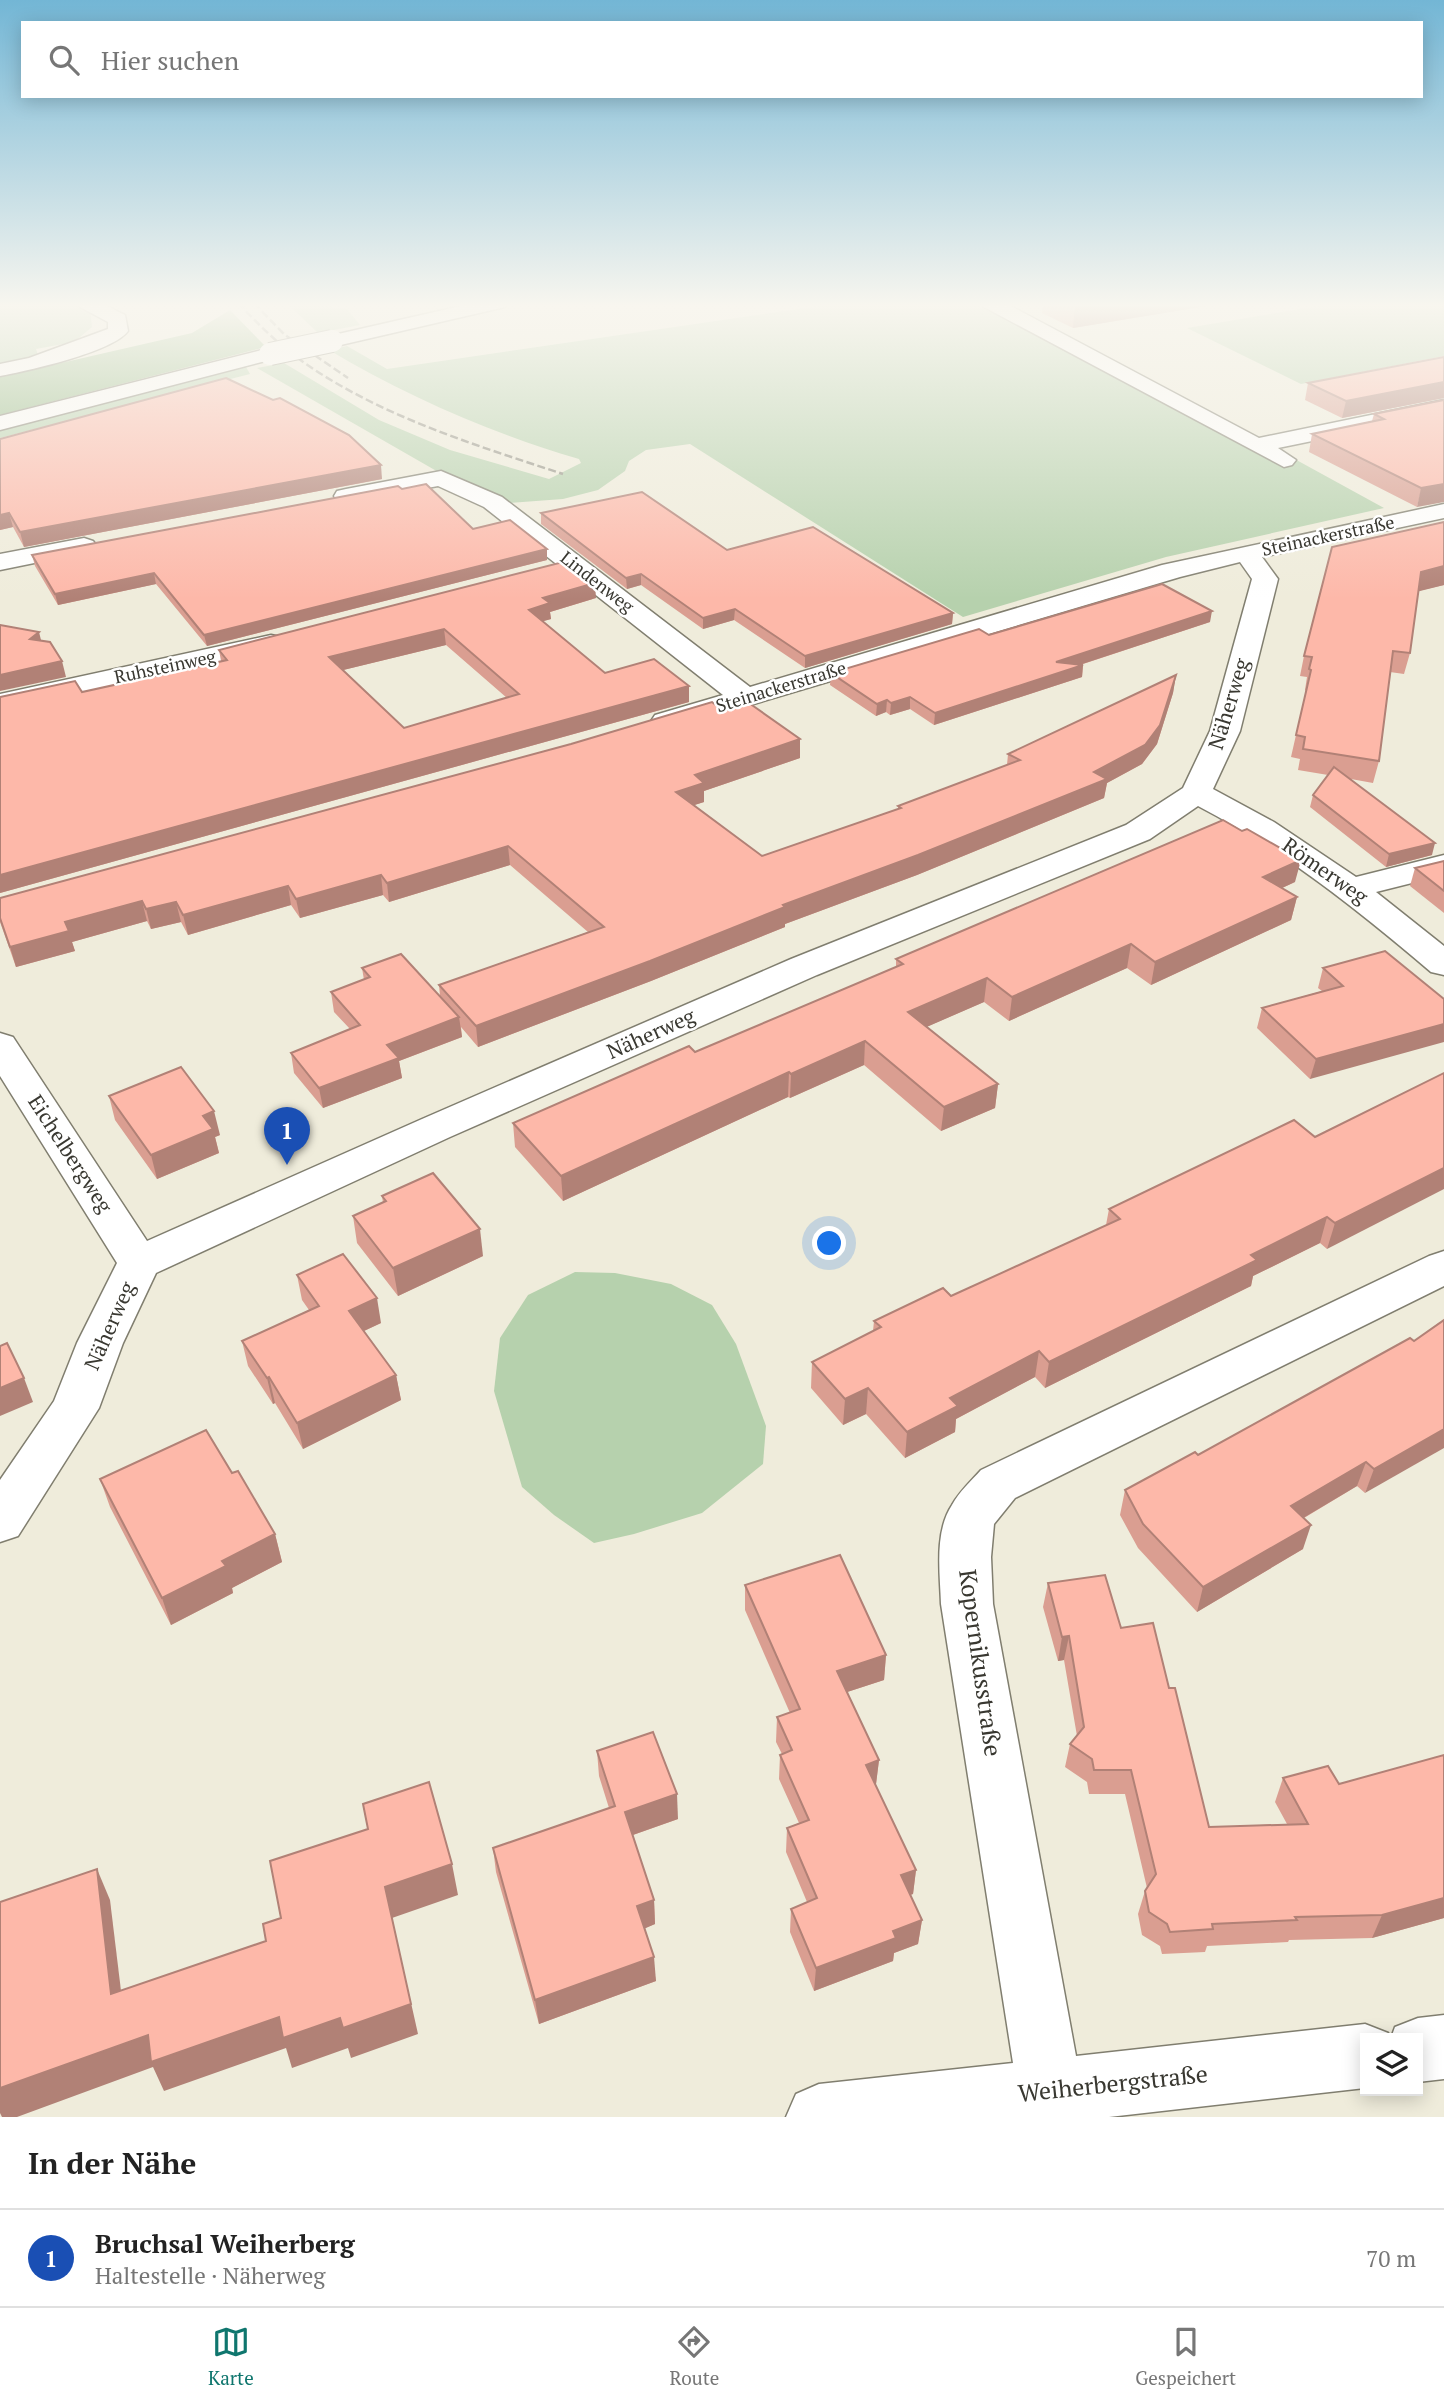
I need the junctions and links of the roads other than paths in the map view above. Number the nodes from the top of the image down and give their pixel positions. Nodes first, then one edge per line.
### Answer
1 (83, 402) edge
2 (148, 402) edge
3 (1176, 402) edge
4 (1444, 407) edge
5 (0, 423) edge
6 (0, 441) edge
7 (1257, 445) junction
8 (1284, 460) dead end
9 (321, 501) edge
10 (1444, 511) edge
11 (107, 541) edge
12 (1246, 553) junction
13 (0, 562) edge
14 (573, 564) junction
15 (547, 571) edge
16 (292, 638) edge
17 (746, 698) junction
18 (0, 703) edge
19 (639, 729) edge
20 (1196, 793) junction
21 (1444, 864) edge
22 (1352, 888) junction
23 (1444, 964) edge
24 (0, 1045) edge
25 (139, 1263) junction
26 (1444, 1267) edge
27 (0, 1521) edge
28 (1444, 2047) edge
29 (1423, 2049) edge
30 (1360, 2057) edge
31 (1050, 2091) junction
32 (819, 2117) edge

1 - 5 street
2 - 6 street
3 - 7 street
4 - 7 street
7 - 8 street
9 - 14 street, Lindenweg
10 - 12 street, Steinackerstraße
11 - 13 street
12 - 17 street, Steinackerstraße
12 - 20 street, Näherweg
14 - 15 street
14 - 17 street, Lindenweg
16 - 18 street, Ruhsteinweg
17 - 19 street, Steinackerstraße
20 - 22 street, Römerweg
20 - 25 street, Näherweg
21 - 22 street
22 - 23 street, Römerweg
24 - 25 street, Eichelbergweg
25 - 27 street, Näherweg
26 - 31 street, Kopernikusstraße
28 - 29 street
30 - 31 street, Weiherbergstraße
31 - 32 street, Weiherbergstraße

